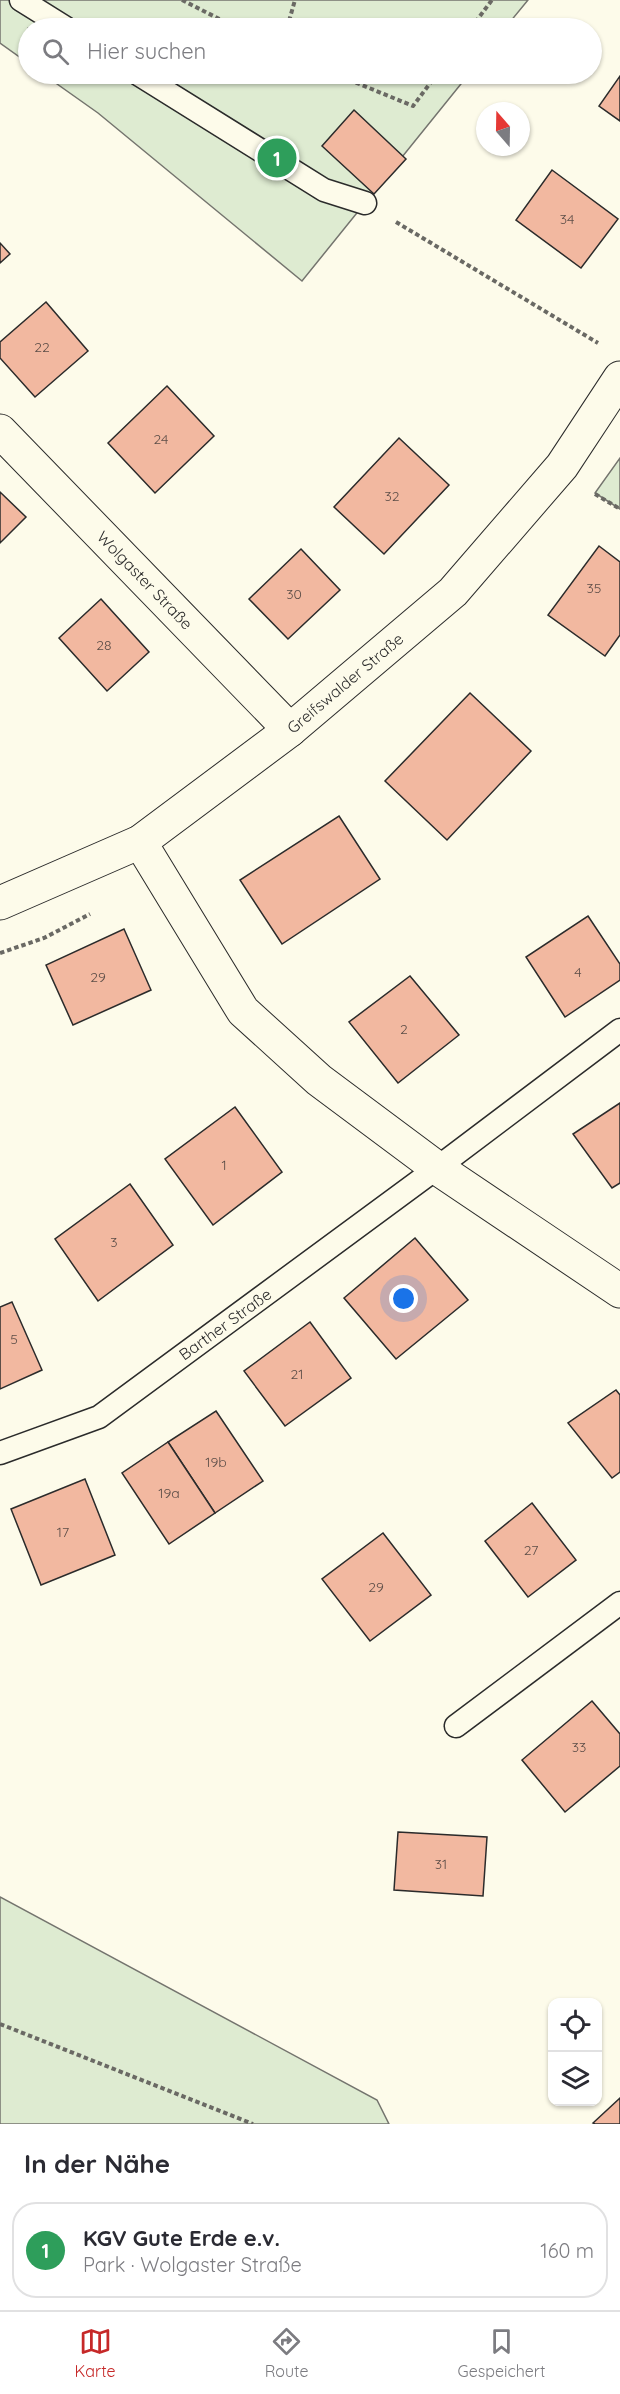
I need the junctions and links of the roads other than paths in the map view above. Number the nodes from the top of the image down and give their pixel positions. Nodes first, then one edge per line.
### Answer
1 (21, 0) edge
2 (50, 18) edge
3 (154, 84) edge
4 (365, 203) road end
5 (620, 378) edge
6 (0, 431) edge
7 (290, 729) junction
8 (140, 842) junction
9 (0, 903) edge
10 (620, 1030) edge
11 (437, 1168) junction
12 (620, 1291) edge
13 (0, 1453) edge
14 (620, 1603) edge
15 (456, 1726) dead end

1 - 2 lane
3 - 4 lane
5 - 7 street, Greifswalder Straße
6 - 7 street, Wolgaster Straße
7 - 8 street, Greifswalder Straße
8 - 9 street, Greifswalder Straße
8 - 11 street
10 - 11 lane, Barther Straße
11 - 12 street
11 - 13 lane, Barther Straße
14 - 15 lane

